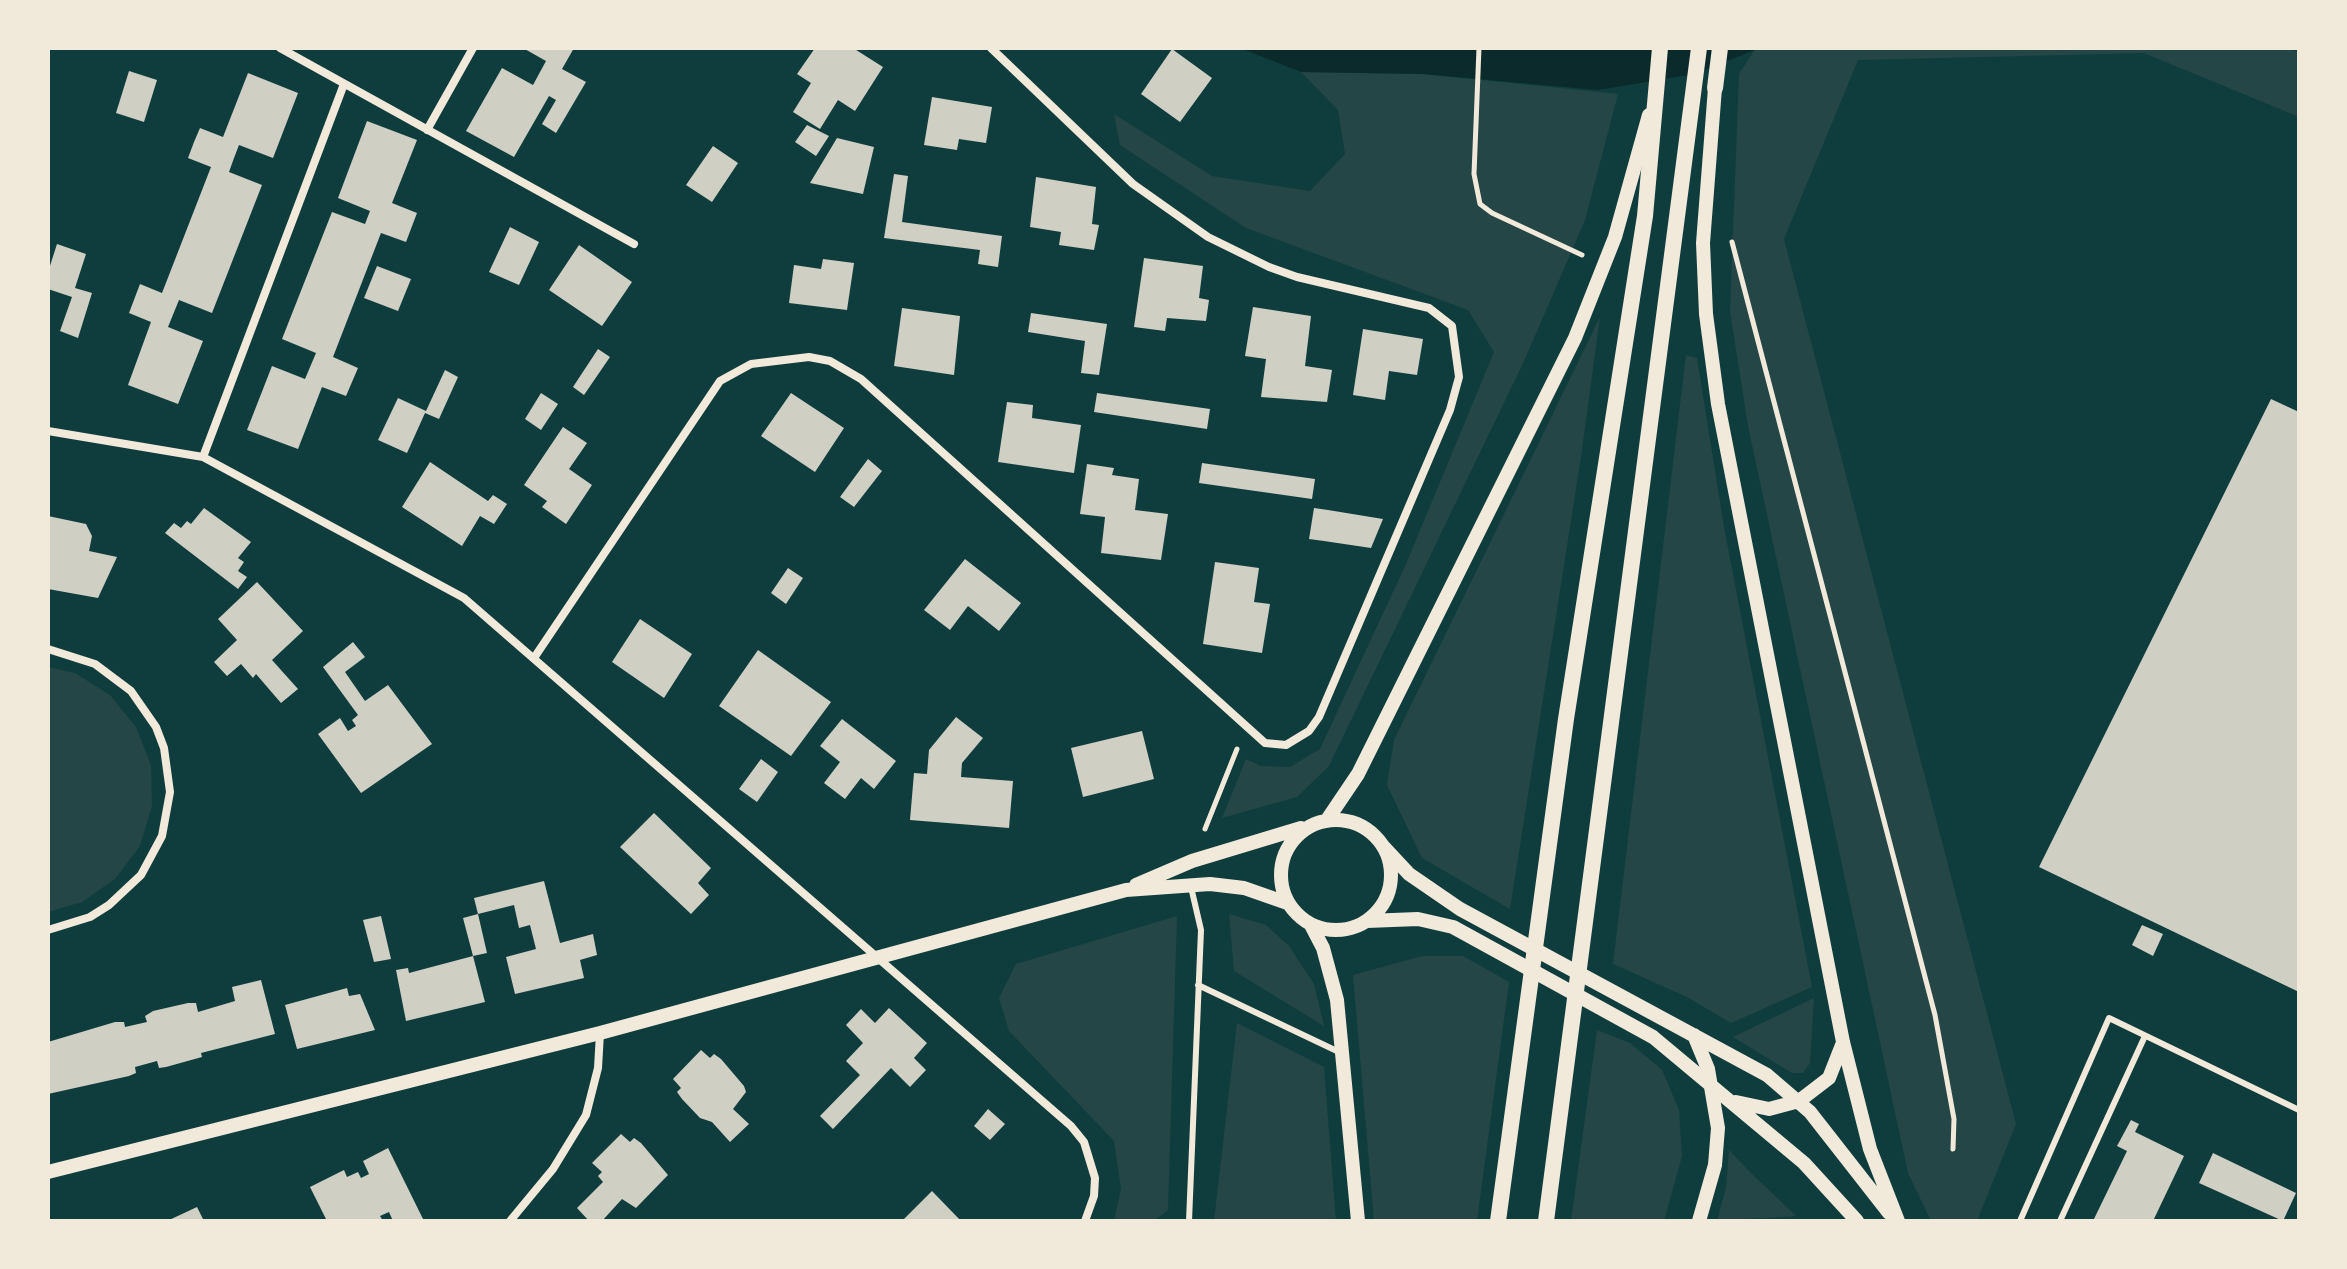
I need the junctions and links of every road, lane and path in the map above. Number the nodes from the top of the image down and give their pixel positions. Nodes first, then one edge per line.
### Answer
1 (280, 48) edge
2 (473, 48) edge
3 (991, 48) edge
4 (1479, 48) edge
5 (1660, 48) edge
6 (1699, 48) edge
7 (1720, 48) edge
8 (344, 84) junction
9 (1715, 88) joint
10 (1654, 96) junction
11 (427, 130) junction
12 (1731, 239) dead end
13 (634, 244) dead end
14 (1605, 266) junction
15 (48, 431) edge
16 (203, 457) junction
17 (48, 649) edge
18 (534, 658) junction
19 (1246, 726) junction
20 (1327, 820) junction
21 (1310, 826) junction
22 (1382, 845) junction
23 (1192, 861) junction
24 (1190, 884) junction
25 (1126, 890) junction
26 (1287, 903) junction
27 (1367, 921) junction
28 (1311, 925) junction
29 (48, 930) edge
30 (880, 960) junction
31 (1198, 985) junction
32 (600, 1033) junction
33 (1694, 1035) junction
34 (2145, 1036) junction
35 (1843, 1042) junction
36 (1343, 1054) junction
37 (1711, 1084) junction
38 (1725, 1096) junction
39 (1799, 1101) junction
40 (2299, 1110) edge
41 (1953, 1149) dead end
42 (48, 1172) edge
43 (510, 1221) edge
44 (1085, 1221) edge
45 (1189, 1221) edge
46 (1358, 1221) edge
47 (1498, 1221) edge
48 (1546, 1221) edge
49 (1699, 1221) edge
50 (1857, 1221) edge
51 (1896, 1221) edge
52 (2020, 1221) edge
53 (2060, 1221) edge

1 - 8 street
2 - 11 street
3 - 19 street
4 - 14 path
5 - 10 main road
6 - 48 main road
7 - 9 main road
8 - 11 street
8 - 16 street
9 - 35 street
10 - 14 street
10 - 47 main road
11 - 13 street
12 - 41 path
14 - 20 street
15 - 16 street
16 - 18 street
17 - 29 street
18 - 19 street
18 - 30 street
19 - 23 path
20 - 21 street
20 - 22 street
21 - 23 street
21 - 26 street
22 - 27 street
22 - 33 street
23 - 25 street
24 - 25 street
24 - 26 street
24 - 31 lane
25 - 30 street
26 - 28 street
27 - 28 street
27 - 37 street
28 - 36 street
30 - 32 street
30 - 44 street
31 - 36 lane
31 - 45 lane
32 - 42 street
32 - 43 street
33 - 37 street
33 - 39 street
34 - 40 lane
34 - 52 lane
34 - 53 lane
35 - 39 street
35 - 51 street
36 - 46 street
37 - 38 street
37 - 49 street
38 - 39 street
38 - 50 street
39 - 51 street

